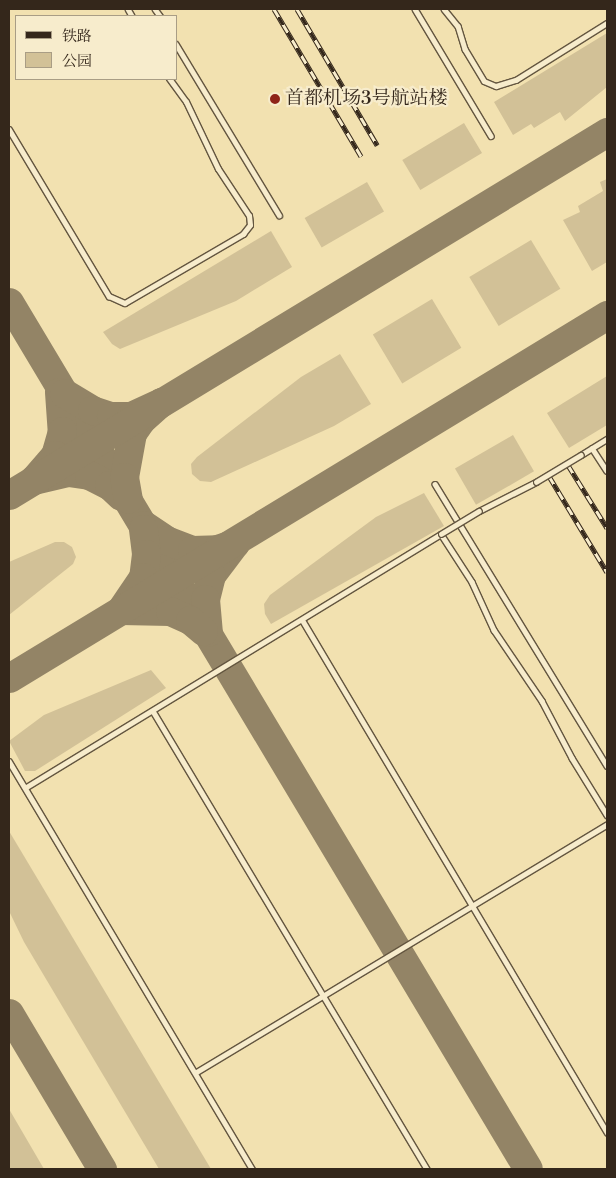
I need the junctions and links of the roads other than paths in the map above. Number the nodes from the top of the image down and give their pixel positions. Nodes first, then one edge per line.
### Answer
1 (415, 9) edge
2 (444, 9) edge
3 (607, 23) edge
4 (178, 47) edge
5 (170, 80) edge
6 (9, 129) edge
7 (491, 136) dead end
8 (279, 215) dead end
9 (607, 439) edge
10 (592, 448) junction
11 (607, 471) edge
12 (435, 484) dead end
13 (441, 534) junction
14 (303, 621) junction
15 (153, 711) junction
16 (9, 761) edge
17 (607, 766) edge
18 (25, 788) junction
19 (607, 815) edge
20 (607, 824) edge
21 (472, 906) junction
22 (324, 995) junction
23 (195, 1073) junction
24 (607, 1132) edge
25 (252, 1169) edge
26 (427, 1169) edge

1 - 7 lane
2 - 3 lane
4 - 8 lane
5 - 6 lane
9 - 10 lane
10 - 11 lane
10 - 13 lane, bridge
12 - 17 lane
13 - 14 lane
13 - 19 lane
14 - 15 lane
14 - 21 lane
15 - 18 lane
15 - 22 lane
16 - 18 lane
18 - 23 lane
20 - 21 lane
21 - 22 lane
21 - 24 lane
22 - 23 lane
22 - 26 lane
23 - 25 lane

